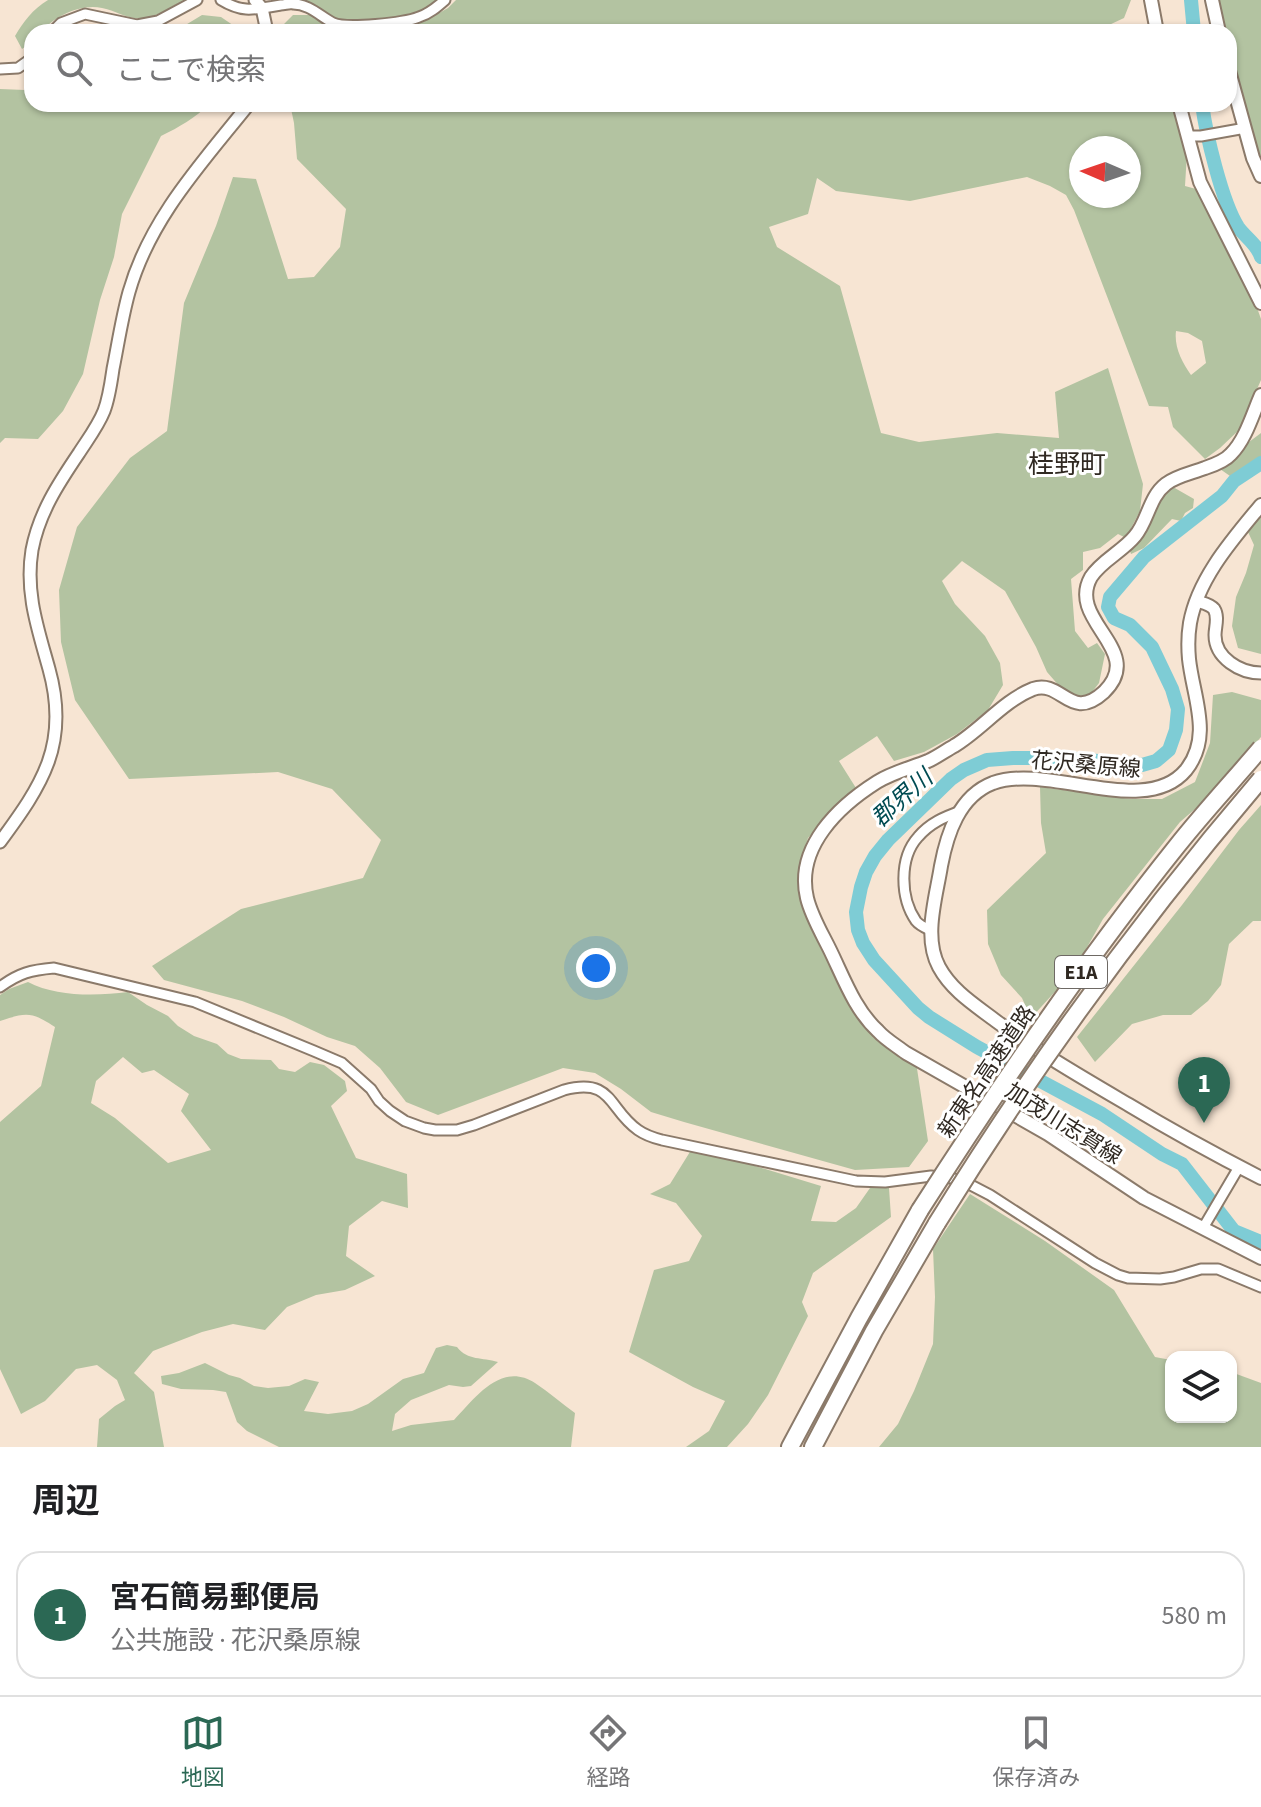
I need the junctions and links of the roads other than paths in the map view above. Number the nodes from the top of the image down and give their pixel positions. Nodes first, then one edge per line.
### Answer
1 (197, 0) edge
2 (221, 0) edge
3 (445, 0) edge
4 (1151, 0) edge
5 (1212, 0) edge
6 (258, 4) edge
7 (60, 24) edge
8 (132, 24) edge
9 (142, 24) edge
10 (264, 24) edge
11 (335, 24) edge
12 (376, 24) edge
13 (1156, 24) edge
14 (1217, 24) edge
15 (24, 64) edge
16 (0, 69) edge
17 (1237, 106) edge
18 (243, 112) edge
19 (1183, 112) edge
20 (1242, 128) junction
21 (1194, 136) junction
22 (1261, 176) edge
23 (1261, 303) edge
24 (1261, 395) edge
25 (1261, 505) edge
26 (1197, 601) junction
27 (1261, 673) edge
28 (1261, 748) edge
29 (1261, 779) edge
30 (961, 811) junction
31 (0, 842) edge
32 (932, 931) junction
33 (0, 987) edge
34 (1237, 1170) junction
35 (1261, 1178) edge
36 (1205, 1224) junction
37 (1261, 1258) edge
38 (1261, 1287) edge
39 (790, 1447) edge
40 (813, 1447) edge

1 - 9 street
2 - 6 street
3 - 12 street
4 - 13 main road
5 - 14 main road
6 - 10 street
6 - 11 street
7 - 8 street
15 - 16 street
17 - 20 main road
18 - 31 street
19 - 21 main road
20 - 21 street
20 - 22 main road
21 - 23 main road
24 - 36 main road, 加茂川志賀線
25 - 26 main road, 花沢桑原線
26 - 27 street
26 - 30 main road, 花沢桑原線
28 - 39 highway, 新東名高速道路 / E1A, bridge
29 - 40 highway, 新東名高速道路 / E1A, bridge
30 - 32 main road, 花沢桑原線
30 - 32 street
32 - 34 main road, 花沢桑原線
33 - 38 street
34 - 35 main road, 花沢桑原線
34 - 36 street
36 - 37 main road, 加茂川志賀線

